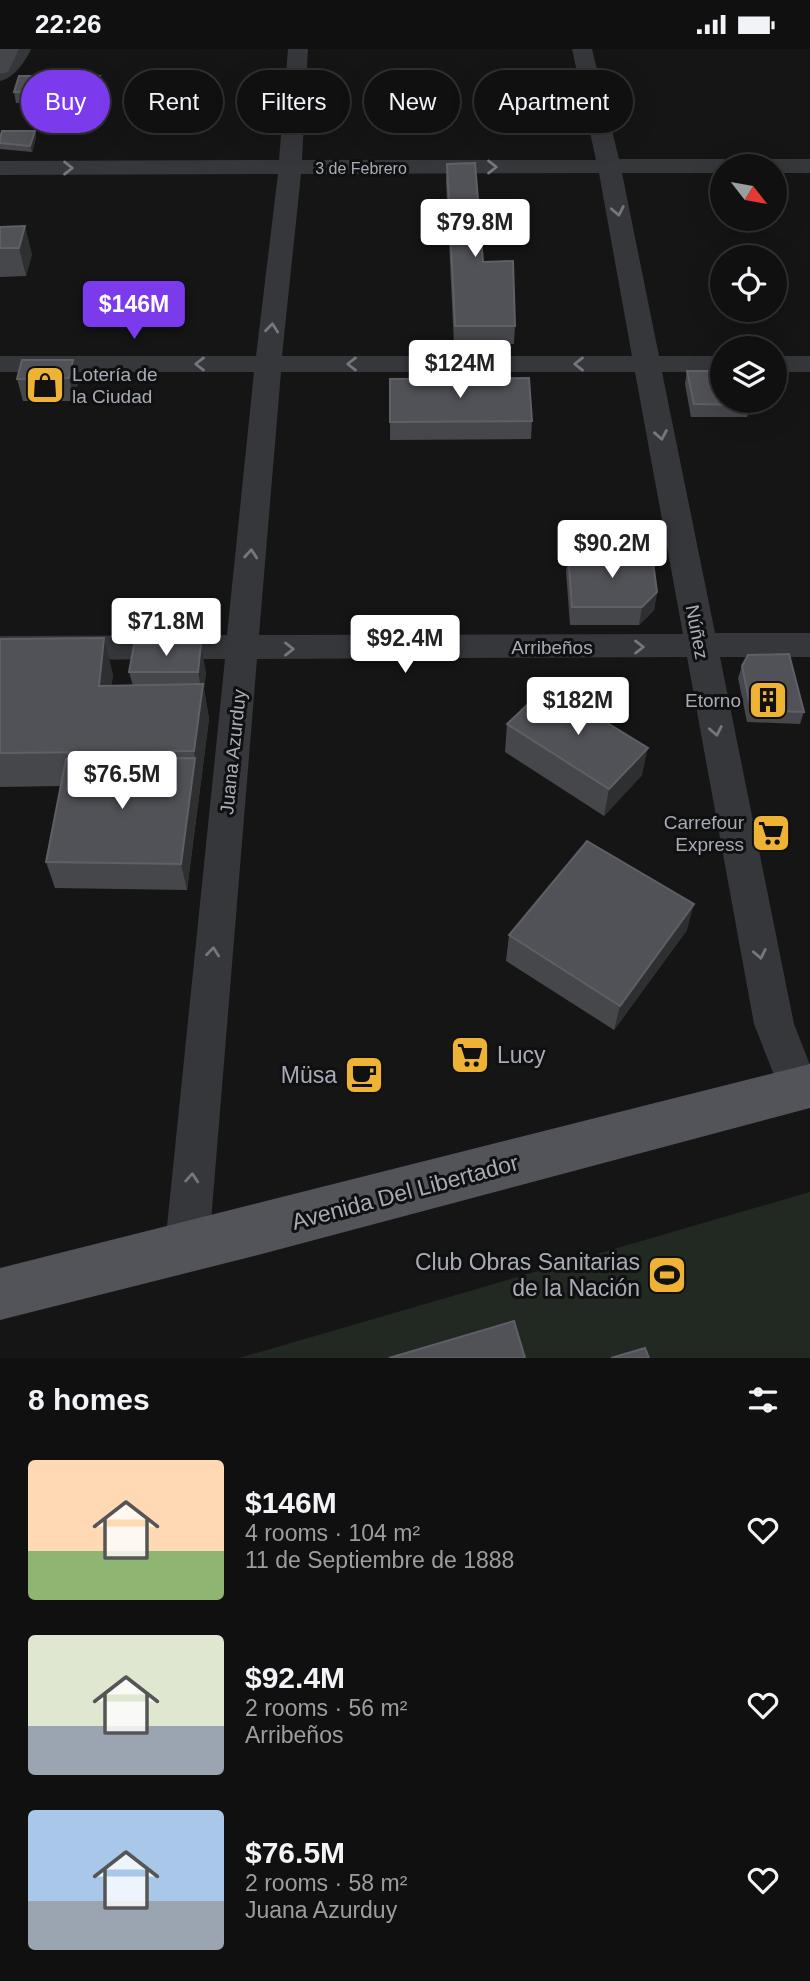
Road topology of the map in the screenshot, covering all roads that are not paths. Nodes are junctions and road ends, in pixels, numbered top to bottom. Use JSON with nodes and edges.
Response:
{"nodes":[{"id":1,"x":7,"y":49,"type":"edge"},
{"id":2,"x":20,"y":49,"type":"edge"},
{"id":3,"x":298,"y":49,"type":"edge"},
{"id":4,"x":582,"y":49,"type":"edge"},
{"id":5,"x":0,"y":67,"type":"edge"},
{"id":6,"x":0,"y":75,"type":"edge"},
{"id":7,"x":609,"y":166,"type":"junction"},
{"id":8,"x":710,"y":166,"type":"edge"},
{"id":9,"x":788,"y":166,"type":"edge"},
{"id":10,"x":810,"y":166,"type":"edge"},
{"id":11,"x":0,"y":168,"type":"edge"},
{"id":12,"x":290,"y":168,"type":"junction"},
{"id":13,"x":0,"y":364,"type":"edge"},
{"id":14,"x":648,"y":364,"type":"junction"},
{"id":15,"x":710,"y":364,"type":"edge"},
{"id":16,"x":787,"y":364,"type":"edge"},
{"id":17,"x":810,"y":364,"type":"edge"},
{"id":18,"x":268,"y":365,"type":"junction"},
{"id":19,"x":810,"y":645,"type":"edge"},
{"id":20,"x":699,"y":647,"type":"junction"},
{"id":21,"x":0,"y":648,"type":"edge"},
{"id":22,"x":243,"y":649,"type":"junction"},
{"id":23,"x":805,"y":1088,"type":"edge"},
{"id":24,"x":187,"y":1246,"type":"junction"},
{"id":25,"x":0,"y":1294,"type":"edge"}],
"edges":[{"from":1,"to":5,"type":"street"},
{"from":2,"to":6,"type":"street"},
{"from":3,"to":12,"type":"street","name":"Juana Azurduy"},
{"from":4,"to":7,"type":"street","name":"Núñez"},
{"from":7,"to":8,"type":"street","name":"3 de Febrero"},
{"from":12,"to":7,"type":"street","name":"3 de Febrero","one_way":true},
{"from":7,"to":14,"type":"street","name":"Núñez","one_way":true},
{"from":9,"to":10,"type":"street"},
{"from":11,"to":12,"type":"street","name":"3 de Febrero","one_way":true},
{"from":18,"to":12,"type":"street","name":"Juana Azurduy","one_way":true},
{"from":18,"to":13,"type":"street","one_way":true},
{"from":14,"to":15,"type":"street"},
{"from":14,"to":18,"type":"street","one_way":true},
{"from":14,"to":20,"type":"street","name":"Núñez","one_way":true},
{"from":16,"to":17,"type":"street"},
{"from":22,"to":18,"type":"street","name":"Juana Azurduy","one_way":true},
{"from":19,"to":20,"type":"street","name":"Arribeños"},
{"from":22,"to":20,"type":"street","name":"Arribeños","one_way":true},
{"from":20,"to":23,"type":"street","name":"Núñez","one_way":true},
{"from":21,"to":22,"type":"street","name":"Arribeños"},
{"from":24,"to":22,"type":"street","name":"Juana Azurduy","one_way":true},
{"from":23,"to":24,"type":"main road","name":"Avenida Del Libertador"},
{"from":24,"to":25,"type":"main road","name":"Avenida Del Libertador"}]}
